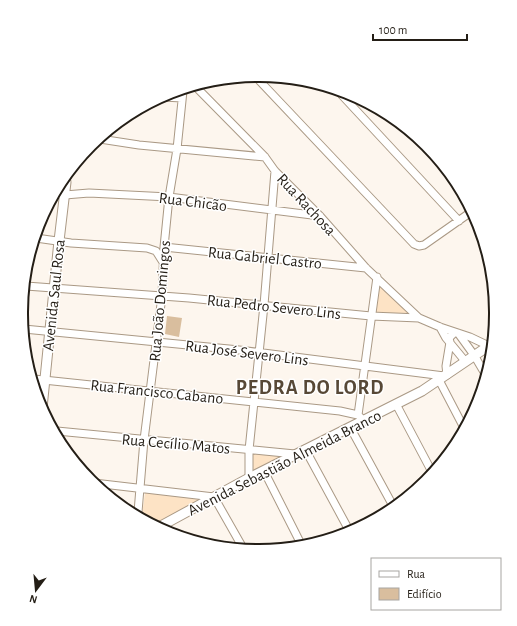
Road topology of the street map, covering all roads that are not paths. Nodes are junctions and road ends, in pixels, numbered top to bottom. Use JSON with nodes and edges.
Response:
{"nodes":[{"id":1,"x":261,"y":82,"type":"edge"},
{"id":2,"x":199,"y":90,"type":"edge"},
{"id":3,"x":182,"y":96,"type":"edge"},
{"id":4,"x":346,"y":100,"type":"edge"},
{"id":5,"x":107,"y":140,"type":"edge"},
{"id":6,"x":177,"y":149,"type":"junction"},
{"id":7,"x":265,"y":157,"type":"junction"},
{"id":8,"x":276,"y":171,"type":"junction"},
{"id":9,"x":61,"y":195,"type":"edge"},
{"id":10,"x":169,"y":197,"type":"junction"},
{"id":11,"x":272,"y":211,"type":"junction"},
{"id":12,"x":467,"y":215,"type":"edge"},
{"id":13,"x":320,"y":216,"type":"junction"},
{"id":14,"x":459,"y":220,"type":"junction"},
{"id":15,"x":40,"y":239,"type":"edge"},
{"id":16,"x":59,"y":241,"type":"junction"},
{"id":17,"x":164,"y":247,"type":"junction"},
{"id":18,"x":268,"y":257,"type":"junction"},
{"id":19,"x":163,"y":262,"type":"junction"},
{"id":20,"x":366,"y":268,"type":"junction"},
{"id":21,"x":377,"y":277,"type":"junction"},
{"id":22,"x":30,"y":286,"type":"edge"},
{"id":23,"x":55,"y":289,"type":"junction"},
{"id":24,"x":162,"y":296,"type":"junction"},
{"id":25,"x":264,"y":305,"type":"junction"},
{"id":26,"x":371,"y":316,"type":"junction"},
{"id":27,"x":419,"y":318,"type":"junction"},
{"id":28,"x":440,"y":327,"type":"junction"},
{"id":29,"x":28,"y":329,"type":"edge"},
{"id":30,"x":50,"y":332,"type":"junction"},
{"id":31,"x":458,"y":333,"type":"junction"},
{"id":32,"x":156,"y":342,"type":"junction"},
{"id":33,"x":450,"y":342,"type":"junction"},
{"id":34,"x":487,"y":344,"type":"edge"},
{"id":35,"x":487,"y":347,"type":"edge"},
{"id":36,"x":259,"y":353,"type":"junction"},
{"id":37,"x":474,"y":355,"type":"junction"},
{"id":38,"x":465,"y":361,"type":"junction"},
{"id":39,"x":364,"y":366,"type":"junction"},
{"id":40,"x":482,"y":369,"type":"edge"},
{"id":41,"x":443,"y":377,"type":"junction"},
{"id":42,"x":38,"y":379,"type":"edge"},
{"id":43,"x":44,"y":380,"type":"junction"},
{"id":44,"x":150,"y":391,"type":"junction"},
{"id":45,"x":43,"y":394,"type":"edge"},
{"id":46,"x":253,"y":401,"type":"junction"},
{"id":47,"x":396,"y":404,"type":"junction"},
{"id":48,"x":361,"y":418,"type":"junction"},
{"id":49,"x":461,"y":422,"type":"edge"},
{"id":50,"x":350,"y":427,"type":"junction"},
{"id":51,"x":61,"y":431,"type":"edge"},
{"id":52,"x":144,"y":440,"type":"junction"},
{"id":53,"x":305,"y":449,"type":"junction"},
{"id":54,"x":249,"y":450,"type":"junction"},
{"id":55,"x":295,"y":454,"type":"junction"},
{"id":56,"x":430,"y":467,"type":"edge"},
{"id":57,"x":264,"y":471,"type":"junction"},
{"id":58,"x":249,"y":478,"type":"junction"},
{"id":59,"x":105,"y":484,"type":"edge"},
{"id":60,"x":141,"y":488,"type":"junction"},
{"id":61,"x":214,"y":497,"type":"junction"},
{"id":62,"x":391,"y":502,"type":"edge"},
{"id":63,"x":138,"y":510,"type":"edge"},
{"id":64,"x":165,"y":524,"type":"edge"},
{"id":65,"x":347,"y":526,"type":"edge"},
{"id":66,"x":299,"y":540,"type":"edge"},
{"id":67,"x":240,"y":543,"type":"edge"}],
"edges":[{"from":1,"to":14,"type":"street"},
{"from":2,"to":7,"type":"street","name":"Rua Rachosa"},
{"from":3,"to":6,"type":"street","name":"Rua João Domingos"},
{"from":4,"to":14,"type":"street"},
{"from":5,"to":6,"type":"street"},
{"from":6,"to":7,"type":"street"},
{"from":6,"to":10,"type":"street","name":"Rua João Domingos"},
{"from":7,"to":8,"type":"street","name":"Rua Rachosa"},
{"from":8,"to":11,"type":"street"},
{"from":8,"to":13,"type":"street","name":"Rua Rachosa"},
{"from":9,"to":10,"type":"street","name":"Rua Chicão"},
{"from":9,"to":16,"type":"street","name":"Avenida Saul Rosa"},
{"from":10,"to":11,"type":"street","name":"Rua Chicão"},
{"from":10,"to":17,"type":"street","name":"Rua João Domingos"},
{"from":11,"to":13,"type":"street","name":"Rua Chicão"},
{"from":11,"to":18,"type":"street"},
{"from":12,"to":14,"type":"street"},
{"from":13,"to":20,"type":"street","name":"Rua Rachosa"},
{"from":15,"to":16,"type":"street"},
{"from":16,"to":19,"type":"street"},
{"from":16,"to":23,"type":"street","name":"Avenida Saul Rosa"},
{"from":17,"to":18,"type":"street","name":"Rua Gabriel Castro"},
{"from":17,"to":19,"type":"street","name":"Rua João Domingos"},
{"from":18,"to":20,"type":"street","name":"Rua Gabriel Castro"},
{"from":18,"to":25,"type":"street"},
{"from":19,"to":24,"type":"street","name":"Rua João Domingos"},
{"from":20,"to":21,"type":"street","name":"Rua Rachosa"},
{"from":21,"to":26,"type":"street"},
{"from":21,"to":27,"type":"street","name":"Rua Rachosa"},
{"from":22,"to":23,"type":"street","name":"Rua Pedro Severo Lins"},
{"from":23,"to":24,"type":"street","name":"Rua Pedro Severo Lins"},
{"from":23,"to":30,"type":"street","name":"Avenida Saul Rosa"},
{"from":24,"to":25,"type":"street","name":"Rua Pedro Severo Lins"},
{"from":24,"to":32,"type":"street","name":"Rua João Domingos"},
{"from":25,"to":26,"type":"street","name":"Rua Pedro Severo Lins"},
{"from":25,"to":36,"type":"street"},
{"from":26,"to":27,"type":"street","name":"Rua Pedro Severo Lins"},
{"from":26,"to":39,"type":"street"},
{"from":27,"to":28,"type":"street","name":"Rua Pedro Severo Lins"},
{"from":28,"to":31,"type":"street","name":"Rua Pedro Severo Lins"},
{"from":28,"to":33,"type":"street"},
{"from":29,"to":30,"type":"street","name":"Rua José Severo Lins"},
{"from":30,"to":32,"type":"street","name":"Rua José Severo Lins"},
{"from":30,"to":43,"type":"street","name":"Avenida Saul Rosa"},
{"from":31,"to":33,"type":"street"},
{"from":31,"to":34,"type":"street","name":"Rua Pedro Severo Lins"},
{"from":31,"to":37,"type":"street"},
{"from":32,"to":36,"type":"street","name":"Rua José Severo Lins"},
{"from":32,"to":44,"type":"street","name":"Rua João Domingos"},
{"from":33,"to":38,"type":"street"},
{"from":33,"to":41,"type":"street"},
{"from":35,"to":37,"type":"street","name":"Avenida Sebastião Almeida Branco"},
{"from":36,"to":39,"type":"street","name":"Rua José Severo Lins"},
{"from":36,"to":46,"type":"street"},
{"from":37,"to":38,"type":"street","name":"Avenida Sebastião Almeida Branco"},
{"from":37,"to":40,"type":"street"},
{"from":38,"to":41,"type":"street","name":"Avenida Sebastião Almeida Branco"},
{"from":39,"to":41,"type":"street","name":"Rua José Severo Lins"},
{"from":39,"to":48,"type":"street"},
{"from":41,"to":47,"type":"street","name":"Avenida Sebastião Almeida Branco"},
{"from":41,"to":49,"type":"street"},
{"from":42,"to":43,"type":"street","name":"Rua Francisco Cabano"},
{"from":43,"to":44,"type":"street","name":"Rua Francisco Cabano"},
{"from":43,"to":45,"type":"street","name":"Avenida Saul Rosa"},
{"from":44,"to":46,"type":"street","name":"Rua Francisco Cabano"},
{"from":44,"to":52,"type":"street","name":"Rua João Domingos"},
{"from":46,"to":48,"type":"street","name":"Rua Francisco Cabano"},
{"from":46,"to":54,"type":"street"},
{"from":47,"to":48,"type":"street","name":"Avenida Sebastião Almeida Branco"},
{"from":47,"to":56,"type":"street"},
{"from":48,"to":50,"type":"street","name":"Avenida Sebastião Almeida Branco"},
{"from":50,"to":53,"type":"street","name":"Avenida Sebastião Almeida Branco"},
{"from":50,"to":62,"type":"street"},
{"from":51,"to":52,"type":"street","name":"Rua Cecílio Matos"},
{"from":52,"to":54,"type":"street","name":"Rua Cecílio Matos"},
{"from":52,"to":60,"type":"street","name":"Rua João Domingos"},
{"from":53,"to":55,"type":"street","name":"Avenida Sebastião Almeida Branco"},
{"from":53,"to":65,"type":"street"},
{"from":54,"to":55,"type":"street","name":"Rua Cecílio Matos"},
{"from":54,"to":58,"type":"street"},
{"from":55,"to":57,"type":"street","name":"Avenida Sebastião Almeida Branco"},
{"from":57,"to":58,"type":"street","name":"Avenida Sebastião Almeida Branco"},
{"from":57,"to":66,"type":"street"},
{"from":58,"to":61,"type":"street","name":"Avenida Sebastião Almeida Branco"},
{"from":59,"to":60,"type":"street"},
{"from":60,"to":61,"type":"street"},
{"from":60,"to":63,"type":"street","name":"Rua João Domingos"},
{"from":61,"to":64,"type":"street","name":"Avenida Sebastião Almeida Branco"},
{"from":61,"to":67,"type":"street"}]}
